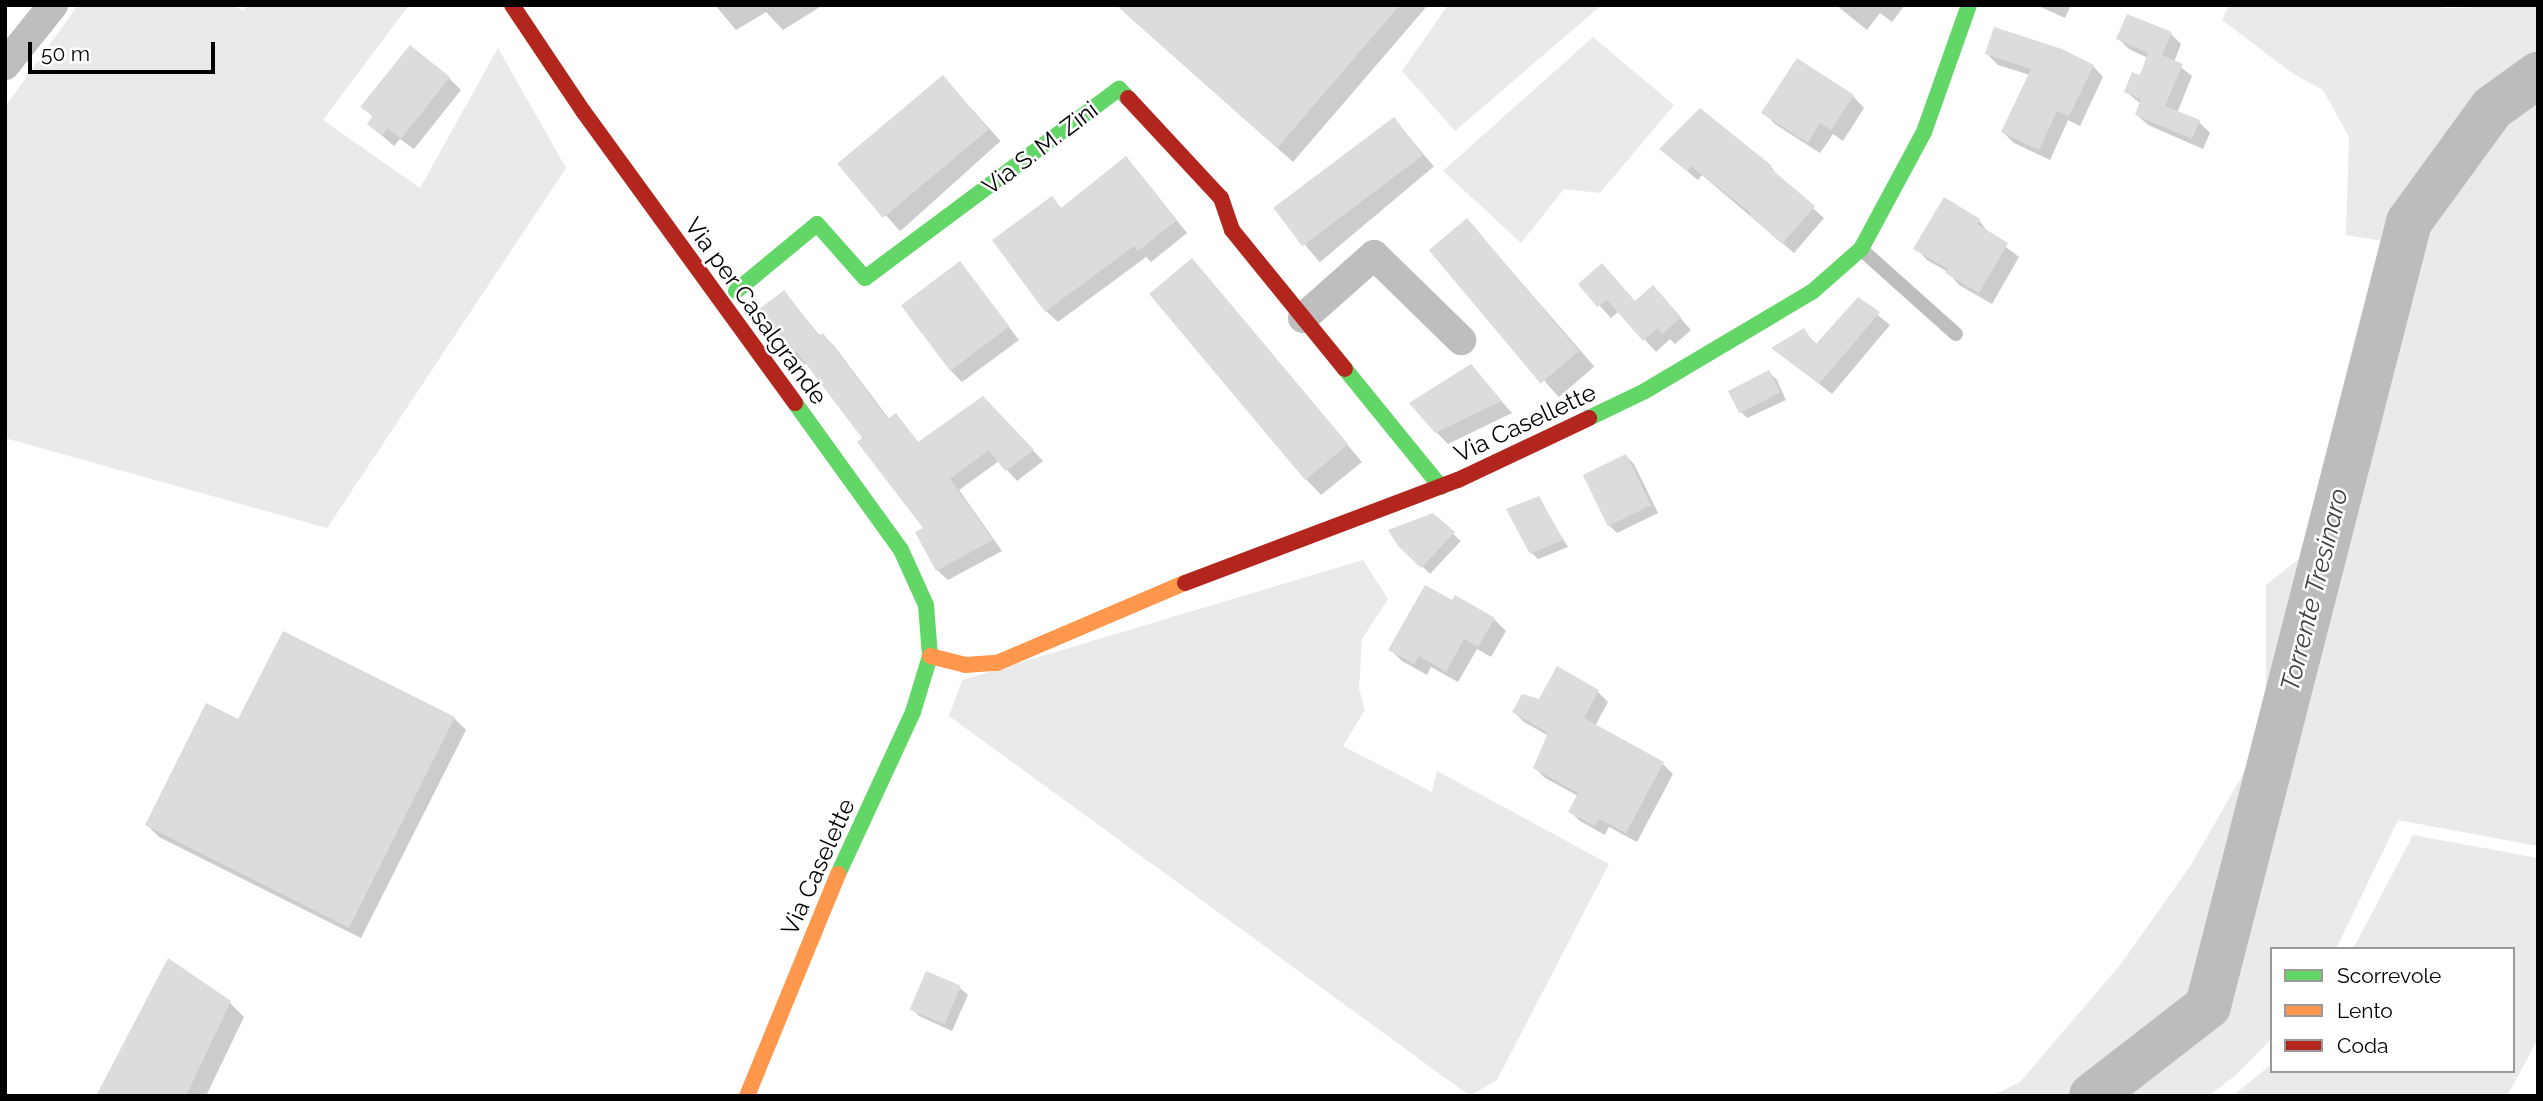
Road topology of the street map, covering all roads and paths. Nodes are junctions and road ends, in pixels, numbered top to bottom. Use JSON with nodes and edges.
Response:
{"nodes":[{"id":1,"x":53,"y":5,"type":"edge"},
{"id":2,"x":512,"y":5,"type":"edge"},
{"id":3,"x":1969,"y":5,"type":"edge"},
{"id":4,"x":5,"y":65,"type":"edge"},
{"id":5,"x":1861,"y":249,"type":"junction"},
{"id":6,"x":736,"y":291,"type":"dead end"},
{"id":7,"x":1304,"y":318,"type":"junction"},
{"id":8,"x":1956,"y":334,"type":"dead end"},
{"id":9,"x":1461,"y":340,"type":"dead end"},
{"id":10,"x":1441,"y":487,"type":"junction"},
{"id":11,"x":930,"y":656,"type":"junction"},
{"id":12,"x":747,"y":1096,"type":"edge"}],
"edges":[{"from":1,"to":4,"type":"street"},
{"from":2,"to":11,"type":"street","name":"Via per Casalgrande"},
{"from":3,"to":5,"type":"street","name":"Via Casellette"},
{"from":5,"to":8,"type":"lane"},
{"from":5,"to":10,"type":"street","name":"Via Casellette"},
{"from":6,"to":7,"type":"street","name":"Via S. M. Zini"},
{"from":7,"to":9,"type":"street"},
{"from":7,"to":10,"type":"street","name":"Via S. M. Zini"},
{"from":10,"to":11,"type":"street","name":"Via Casellette"},
{"from":11,"to":12,"type":"street","name":"Via Caselette"}]}
